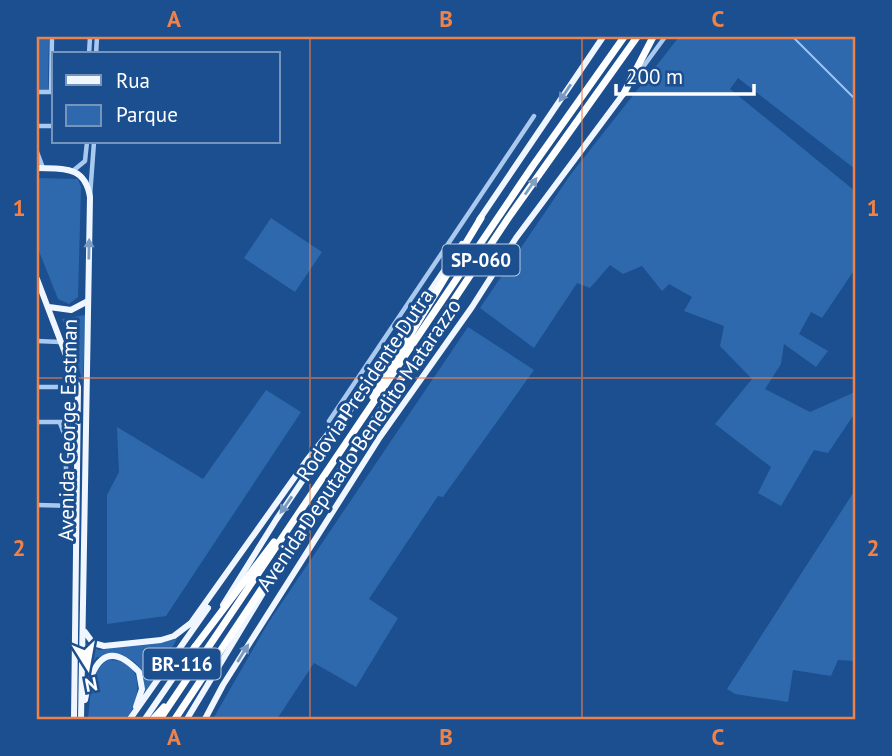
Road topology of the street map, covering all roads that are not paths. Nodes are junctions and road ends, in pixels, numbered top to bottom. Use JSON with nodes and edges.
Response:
{"nodes":[{"id":1,"x":603,"y":37,"type":"edge"},
{"id":2,"x":624,"y":37,"type":"edge"},
{"id":3,"x":637,"y":37,"type":"edge"},
{"id":4,"x":653,"y":37,"type":"edge"},
{"id":5,"x":665,"y":37,"type":"edge"},
{"id":6,"x":624,"y":93,"type":"junction"},
{"id":7,"x":534,"y":116,"type":"dead end"},
{"id":8,"x":87,"y":144,"type":"edge"},
{"id":9,"x":94,"y":144,"type":"edge"},
{"id":10,"x":37,"y":152,"type":"edge"},
{"id":11,"x":40,"y":169,"type":"edge"},
{"id":12,"x":75,"y":170,"type":"junction"},
{"id":13,"x":90,"y":197,"type":"junction"},
{"id":14,"x":481,"y":218,"type":"junction"},
{"id":15,"x":37,"y":279,"type":"edge"},
{"id":16,"x":38,"y":290,"type":"edge"},
{"id":17,"x":37,"y":298,"type":"edge"},
{"id":18,"x":45,"y":299,"type":"junction"},
{"id":19,"x":88,"y":301,"type":"junction"},
{"id":20,"x":49,"y":307,"type":"junction"},
{"id":21,"x":37,"y":341,"type":"edge"},
{"id":22,"x":62,"y":342,"type":"junction"},
{"id":23,"x":37,"y":387,"type":"edge"},
{"id":24,"x":78,"y":387,"type":"junction"},
{"id":25,"x":367,"y":388,"type":"junction"},
{"id":26,"x":329,"y":421,"type":"dead end"},
{"id":27,"x":37,"y":422,"type":"edge"},
{"id":28,"x":77,"y":422,"type":"junction"},
{"id":29,"x":60,"y":423,"type":"junction"},
{"id":30,"x":355,"y":430,"type":"junction"},
{"id":31,"x":66,"y":477,"type":"dead end"},
{"id":32,"x":37,"y":506,"type":"edge"},
{"id":33,"x":77,"y":506,"type":"junction"},
{"id":34,"x":293,"y":521,"type":"junction"},
{"id":35,"x":282,"y":560,"type":"junction"},
{"id":36,"x":226,"y":576,"type":"junction"},
{"id":37,"x":84,"y":630,"type":"junction"},
{"id":38,"x":194,"y":648,"type":"junction"},
{"id":39,"x":177,"y":694,"type":"junction"},
{"id":40,"x":132,"y":717,"type":"edge"},
{"id":41,"x":74,"y":719,"type":"edge"},
{"id":42,"x":82,"y":719,"type":"edge"},
{"id":43,"x":145,"y":719,"type":"edge"},
{"id":44,"x":153,"y":719,"type":"edge"},
{"id":45,"x":160,"y":719,"type":"edge"},
{"id":46,"x":175,"y":719,"type":"edge"},
{"id":47,"x":187,"y":719,"type":"edge"},
{"id":48,"x":205,"y":719,"type":"edge"}],
"edges":[{"from":1,"to":14,"type":"main road","one_way":true},
{"from":2,"to":30,"type":"highway","name":"Rodovia Presidente Dutra","number":"SP-060"},
{"from":35,"to":3,"type":"highway","name":"Rodovia Presidente Dutra","number":"SP-060","one_way":true},
{"from":4,"to":6,"type":"highway"},
{"from":5,"to":6,"type":"street"},
{"from":48,"to":6,"type":"main road","name":"Avenida Deputado Benedito Matarazzo","one_way":true},
{"from":7,"to":26,"type":"street"},
{"from":8,"to":12,"type":"street"},
{"from":9,"to":13,"type":"street","name":"Avenida George Eastman"},
{"from":10,"to":11,"type":"street"},
{"from":11,"to":12,"type":"main road"},
{"from":12,"to":13,"type":"main road"},
{"from":19,"to":13,"type":"main road","name":"Avenida George Eastman","one_way":true},
{"from":14,"to":25,"type":"main road"},
{"from":14,"to":30,"type":"highway"},
{"from":15,"to":16,"type":"main road","name":"Avenida George Eastman"},
{"from":16,"to":18,"type":"main road","name":"Avenida George Eastman"},
{"from":17,"to":18,"type":"street"},
{"from":18,"to":20,"type":"main road","name":"Avenida George Eastman"},
{"from":19,"to":20,"type":"main road"},
{"from":19,"to":37,"type":"main road","name":"Avenida George Eastman"},
{"from":20,"to":22,"type":"main road","name":"Avenida George Eastman"},
{"from":21,"to":22,"type":"street"},
{"from":22,"to":24,"type":"main road","name":"Avenida George Eastman"},
{"from":23,"to":24,"type":"street"},
{"from":24,"to":28,"type":"main road","name":"Avenida George Eastman"},
{"from":25,"to":36,"type":"main road"},
{"from":25,"to":38,"type":"main road","number":"BR-116","one_way":true},
{"from":27,"to":29,"type":"street"},
{"from":28,"to":29,"type":"street"},
{"from":28,"to":33,"type":"main road","name":"Avenida George Eastman"},
{"from":29,"to":31,"type":"street"},
{"from":30,"to":34,"type":"highway","name":"Rodovia Presidente Dutra","number":"SP-060"},
{"from":32,"to":33,"type":"street"},
{"from":33,"to":41,"type":"main road","name":"Avenida George Eastman"},
{"from":34,"to":38,"type":"highway"},
{"from":34,"to":39,"type":"highway","name":"Rodovia Presidente Dutra","number":"SP-060"},
{"from":35,"to":46,"type":"highway","name":"Rodovia Presidente Dutra","number":"SP-060"},
{"from":35,"to":47,"type":"main road","name":"Avenida Deputado Benedito Matarazzo","number":"BR-116"},
{"from":36,"to":37,"type":"main road"},
{"from":36,"to":40,"type":"main road"},
{"from":37,"to":42,"type":"main road","name":"Avenida George Eastman"},
{"from":38,"to":43,"type":"main road","number":"BR-116"},
{"from":39,"to":44,"type":"highway"},
{"from":39,"to":45,"type":"highway","name":"Rodovia Presidente Dutra","number":"SP-060"},
{"from":40,"to":42,"type":"main road"}]}
